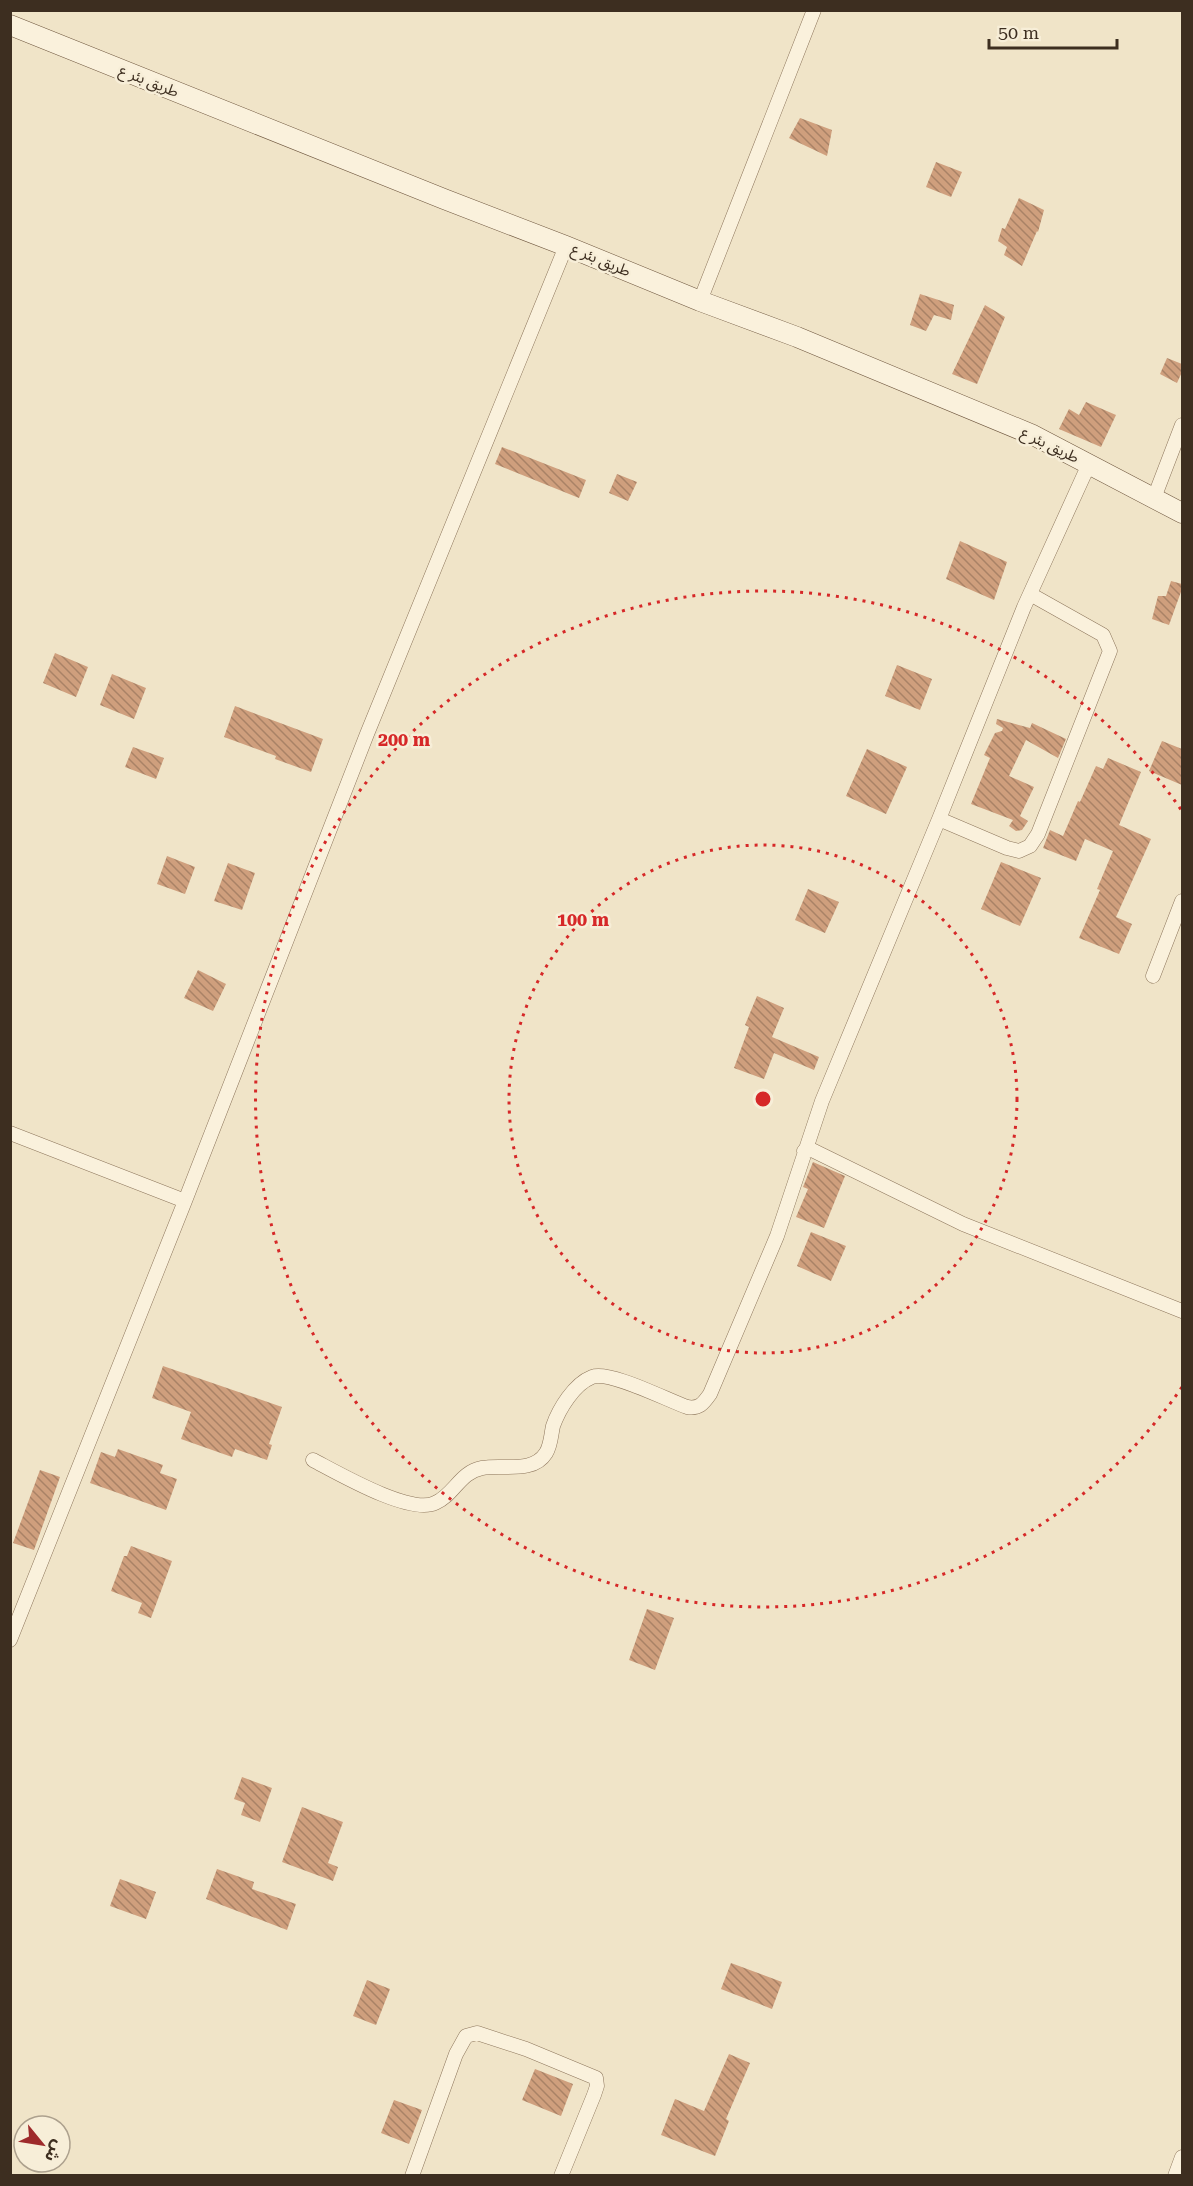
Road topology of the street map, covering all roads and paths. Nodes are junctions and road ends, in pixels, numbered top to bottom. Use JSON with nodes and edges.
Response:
{"nodes":[{"id":1,"x":813,"y":10,"type":"edge"},
{"id":2,"x":10,"y":25,"type":"edge"},
{"id":3,"x":566,"y":246,"type":"junction"},
{"id":4,"x":700,"y":301,"type":"junction"},
{"id":5,"x":1182,"y":425,"type":"edge"},
{"id":6,"x":1089,"y":464,"type":"junction"},
{"id":7,"x":1154,"y":498,"type":"junction"},
{"id":8,"x":1182,"y":513,"type":"edge"},
{"id":9,"x":1030,"y":594,"type":"junction"},
{"id":10,"x":939,"y":819,"type":"junction"},
{"id":11,"x":1182,"y":901,"type":"edge"},
{"id":12,"x":1153,"y":976,"type":"dead end"},
{"id":13,"x":10,"y":1133,"type":"edge"},
{"id":14,"x":804,"y":1151,"type":"junction"},
{"id":15,"x":185,"y":1201,"type":"junction"},
{"id":16,"x":1182,"y":1311,"type":"edge"},
{"id":17,"x":313,"y":1460,"type":"dead end"},
{"id":18,"x":10,"y":1640,"type":"edge"},
{"id":19,"x":1182,"y":2157,"type":"edge"},
{"id":20,"x":412,"y":2175,"type":"edge"},
{"id":21,"x":561,"y":2175,"type":"edge"},
{"id":22,"x":1175,"y":2175,"type":"edge"}],
"edges":[{"from":1,"to":4,"type":"street"},
{"from":2,"to":3,"type":"street","name":"طريق بئر ع"},
{"from":3,"to":4,"type":"street","name":"طريق بئر ع"},
{"from":3,"to":15,"type":"street"},
{"from":4,"to":6,"type":"street","name":"طريق بئر ع"},
{"from":5,"to":7,"type":"street"},
{"from":6,"to":7,"type":"street","name":"طريق بئر ع"},
{"from":6,"to":9,"type":"street"},
{"from":7,"to":8,"type":"street","name":"طريق بئر ع"},
{"from":9,"to":10,"type":"street"},
{"from":9,"to":10,"type":"street"},
{"from":10,"to":14,"type":"street"},
{"from":11,"to":12,"type":"street"},
{"from":13,"to":15,"type":"street"},
{"from":14,"to":16,"type":"street"},
{"from":14,"to":17,"type":"street"},
{"from":15,"to":18,"type":"street"},
{"from":19,"to":22,"type":"street"},
{"from":20,"to":21,"type":"street"}]}
